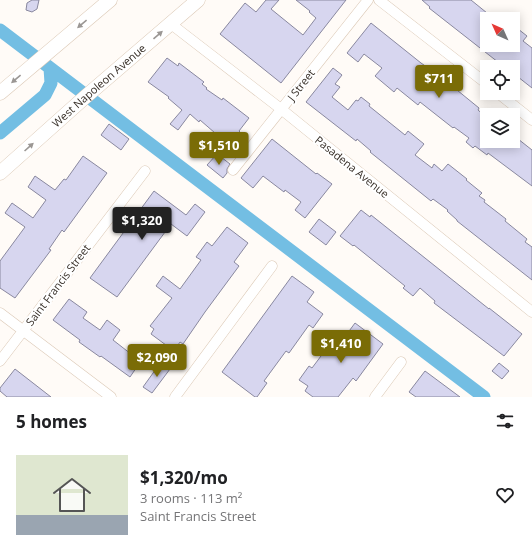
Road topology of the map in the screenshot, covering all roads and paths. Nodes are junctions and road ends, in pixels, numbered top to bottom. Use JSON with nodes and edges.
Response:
{"nodes":[{"id":1,"x":110,"y":0,"type":"edge"},
{"id":2,"x":198,"y":0,"type":"edge"},
{"id":3,"x":368,"y":0,"type":"edge"},
{"id":4,"x":379,"y":0,"type":"edge"},
{"id":5,"x":171,"y":24,"type":"junction"},
{"id":6,"x":480,"y":79,"type":"edge"},
{"id":7,"x":0,"y":93,"type":"edge"},
{"id":8,"x":507,"y":100,"type":"edge"},
{"id":9,"x":281,"y":109,"type":"junction"},
{"id":10,"x":532,"y":120,"type":"edge"},
{"id":11,"x":233,"y":170,"type":"dead end"},
{"id":12,"x":145,"y":171,"type":"dead end"},
{"id":13,"x":0,"y":173,"type":"edge"},
{"id":14,"x":272,"y":266,"type":"dead end"},
{"id":15,"x":532,"y":312,"type":"edge"},
{"id":16,"x":0,"y":313,"type":"edge"},
{"id":17,"x":23,"y":330,"type":"junction"},
{"id":18,"x":0,"y":361,"type":"edge"},
{"id":19,"x":401,"y":362,"type":"dead end"},
{"id":20,"x":112,"y":397,"type":"edge"},
{"id":21,"x":175,"y":397,"type":"edge"},
{"id":22,"x":375,"y":397,"type":"edge"}],
"edges":[{"from":1,"to":7,"type":"main road","one_way":true},
{"from":2,"to":5,"type":"main road","name":"West Napoleon Avenue"},
{"from":3,"to":9,"type":"street","name":"J Street"},
{"from":4,"to":6,"type":"street"},
{"from":5,"to":9,"type":"street","name":"Pasadena Avenue"},
{"from":13,"to":5,"type":"main road","name":"West Napoleon Avenue","one_way":true},
{"from":8,"to":10,"type":"street"},
{"from":9,"to":11,"type":"street","name":"J Street"},
{"from":9,"to":15,"type":"street","name":"Pasadena Avenue"},
{"from":12,"to":17,"type":"street","name":"Saint Francis Street"},
{"from":14,"to":21,"type":"street"},
{"from":16,"to":17,"type":"street"},
{"from":17,"to":18,"type":"street","name":"Saint Francis Street"},
{"from":17,"to":20,"type":"street"},
{"from":19,"to":22,"type":"street"}]}
